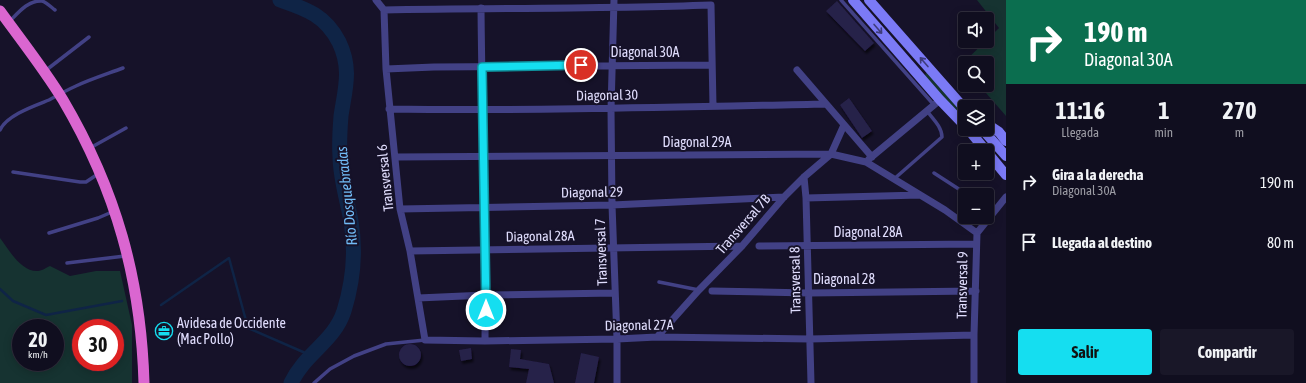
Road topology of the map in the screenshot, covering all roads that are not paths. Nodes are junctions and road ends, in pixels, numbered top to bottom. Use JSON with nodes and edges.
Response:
{"nodes":[{"id":1,"x":376,"y":0,"type":"edge"},
{"id":2,"x":614,"y":0,"type":"edge"},
{"id":3,"x":674,"y":0,"type":"edge"},
{"id":4,"x":841,"y":0,"type":"edge"},
{"id":5,"x":852,"y":0,"type":"edge"},
{"id":6,"x":869,"y":0,"type":"edge"},
{"id":7,"x":666,"y":6,"type":"junction"},
{"id":8,"x":481,"y":8,"type":"junction"},
{"id":9,"x":613,"y":8,"type":"junction"},
{"id":10,"x":55,"y":10,"type":"dead end"},
{"id":11,"x":384,"y":10,"type":"junction"},
{"id":12,"x":0,"y":11,"type":"edge"},
{"id":13,"x":8,"y":23,"type":"junction"},
{"id":14,"x":89,"y":37,"type":"dead end"},
{"id":15,"x":612,"y":65,"type":"junction"},
{"id":16,"x":712,"y":65,"type":"junction"},
{"id":17,"x":482,"y":67,"type":"junction"},
{"id":18,"x":123,"y":68,"type":"dead end"},
{"id":19,"x":386,"y":69,"type":"junction"},
{"id":20,"x":797,"y":70,"type":"dead end"},
{"id":21,"x":44,"y":72,"type":"junction"},
{"id":22,"x":59,"y":95,"type":"junction"},
{"id":23,"x":958,"y":101,"type":"edge"},
{"id":24,"x":937,"y":103,"type":"junction"},
{"id":25,"x":826,"y":104,"type":"junction"},
{"id":26,"x":713,"y":106,"type":"junction"},
{"id":27,"x":390,"y":108,"type":"junction"},
{"id":28,"x":612,"y":108,"type":"junction"},
{"id":29,"x":482,"y":110,"type":"junction"},
{"id":30,"x":927,"y":111,"type":"junction"},
{"id":31,"x":958,"y":120,"type":"edge"},
{"id":32,"x":844,"y":125,"type":"junction"},
{"id":33,"x":126,"y":128,"type":"dead end"},
{"id":34,"x":994,"y":129,"type":"edge"},
{"id":35,"x":0,"y":130,"type":"edge"},
{"id":36,"x":974,"y":136,"type":"edge"},
{"id":37,"x":988,"y":136,"type":"edge"},
{"id":38,"x":1006,"y":141,"type":"edge"},
{"id":39,"x":981,"y":144,"type":"edge"},
{"id":40,"x":89,"y":148,"type":"junction"},
{"id":41,"x":831,"y":154,"type":"junction"},
{"id":42,"x":612,"y":156,"type":"junction"},
{"id":43,"x":1006,"y":156,"type":"edge"},
{"id":44,"x":396,"y":157,"type":"junction"},
{"id":45,"x":483,"y":157,"type":"junction"},
{"id":46,"x":872,"y":157,"type":"junction"},
{"id":47,"x":994,"y":160,"type":"edge"},
{"id":48,"x":866,"y":162,"type":"junction"},
{"id":49,"x":13,"y":172,"type":"dead end"},
{"id":50,"x":101,"y":173,"type":"junction"},
{"id":51,"x":934,"y":173,"type":"dead end"},
{"id":52,"x":1006,"y":175,"type":"edge"},
{"id":53,"x":804,"y":177,"type":"junction"},
{"id":54,"x":894,"y":179,"type":"junction"},
{"id":55,"x":958,"y":189,"type":"edge"},
{"id":56,"x":920,"y":195,"type":"junction"},
{"id":57,"x":784,"y":197,"type":"junction"},
{"id":58,"x":1006,"y":197,"type":"edge"},
{"id":59,"x":806,"y":198,"type":"junction"},
{"id":60,"x":612,"y":205,"type":"junction"},
{"id":61,"x":485,"y":208,"type":"junction"},
{"id":62,"x":400,"y":209,"type":"junction"},
{"id":63,"x":115,"y":211,"type":"junction"},
{"id":64,"x":958,"y":219,"type":"edge"},
{"id":65,"x":965,"y":224,"type":"edge"},
{"id":66,"x":49,"y":233,"type":"dead end"},
{"id":67,"x":977,"y":233,"type":"junction"},
{"id":68,"x":976,"y":244,"type":"junction"},
{"id":69,"x":808,"y":245,"type":"junction"},
{"id":70,"x":742,"y":246,"type":"junction"},
{"id":71,"x":759,"y":246,"type":"dead end"},
{"id":72,"x":614,"y":247,"type":"junction"},
{"id":73,"x":485,"y":250,"type":"junction"},
{"id":74,"x":410,"y":251,"type":"junction"},
{"id":75,"x":128,"y":256,"type":"junction"},
{"id":76,"x":67,"y":263,"type":"dead end"},
{"id":77,"x":659,"y":282,"type":"dead end"},
{"id":78,"x":699,"y":290,"type":"junction"},
{"id":79,"x":712,"y":291,"type":"dead end"},
{"id":80,"x":976,"y":291,"type":"junction"},
{"id":81,"x":615,"y":293,"type":"junction"},
{"id":82,"x":809,"y":293,"type":"junction"},
{"id":83,"x":486,"y":295,"type":"junction"},
{"id":84,"x":418,"y":298,"type":"junction"},
{"id":85,"x":974,"y":335,"type":"junction"},
{"id":86,"x":657,"y":337,"type":"junction"},
{"id":87,"x":810,"y":338,"type":"junction"},
{"id":88,"x":617,"y":339,"type":"junction"},
{"id":89,"x":426,"y":340,"type":"junction"},
{"id":90,"x":485,"y":341,"type":"junction"},
{"id":91,"x":144,"y":383,"type":"edge"},
{"id":92,"x":314,"y":383,"type":"edge"},
{"id":93,"x":617,"y":383,"type":"edge"},
{"id":94,"x":811,"y":383,"type":"edge"},
{"id":95,"x":974,"y":383,"type":"edge"}],
"edges":[{"from":1,"to":11,"type":"street"},
{"from":2,"to":9,"type":"street","name":"Transversal 7"},
{"from":3,"to":7,"type":"street"},
{"from":4,"to":24,"type":"lane"},
{"from":5,"to":24,"type":"main road","one_way":true},
{"from":23,"to":6,"type":"main road","one_way":true},
{"from":7,"to":9,"type":"street"},
{"from":7,"to":16,"type":"street"},
{"from":8,"to":9,"type":"street"},
{"from":8,"to":11,"type":"street"},
{"from":8,"to":17,"type":"street"},
{"from":9,"to":15,"type":"street","name":"Transversal 7"},
{"from":10,"to":13,"type":"lane"},
{"from":11,"to":19,"type":"street","name":"Transversal 6"},
{"from":12,"to":13,"type":"highway"},
{"from":13,"to":21,"type":"highway"},
{"from":14,"to":21,"type":"lane"},
{"from":15,"to":16,"type":"street","name":"Diagonal 30A"},
{"from":15,"to":17,"type":"street","name":"Diagonal 30A"},
{"from":15,"to":28,"type":"street","name":"Transversal 7"},
{"from":16,"to":26,"type":"street"},
{"from":17,"to":19,"type":"street","name":"Diagonal 30A"},
{"from":17,"to":29,"type":"street"},
{"from":18,"to":22,"type":"lane"},
{"from":19,"to":27,"type":"street","name":"Transversal 6"},
{"from":20,"to":25,"type":"street"},
{"from":21,"to":22,"type":"highway"},
{"from":22,"to":35,"type":"lane"},
{"from":22,"to":40,"type":"highway"},
{"from":24,"to":30,"type":"street"},
{"from":24,"to":31,"type":"main road"},
{"from":25,"to":26,"type":"street","name":"Diagonal 30"},
{"from":25,"to":32,"type":"street"},
{"from":26,"to":28,"type":"street","name":"Diagonal 30"},
{"from":27,"to":29,"type":"street","name":"Diagonal 30"},
{"from":27,"to":44,"type":"street","name":"Transversal 6"},
{"from":28,"to":29,"type":"street","name":"Diagonal 30"},
{"from":28,"to":42,"type":"street","name":"Transversal 7"},
{"from":29,"to":45,"type":"street"},
{"from":30,"to":46,"type":"street"},
{"from":30,"to":54,"type":"lane"},
{"from":32,"to":41,"type":"street","name":"Transversal 7B"},
{"from":32,"to":46,"type":"street"},
{"from":33,"to":40,"type":"lane"},
{"from":34,"to":38,"type":"main road"},
{"from":36,"to":39,"type":"main road"},
{"from":37,"to":43,"type":"main road"},
{"from":40,"to":50,"type":"highway"},
{"from":41,"to":42,"type":"street","name":"Diagonal 29A"},
{"from":41,"to":48,"type":"street","name":"Diagonal 29A"},
{"from":41,"to":53,"type":"street","name":"Transversal 7B"},
{"from":42,"to":45,"type":"street","name":"Diagonal 29A"},
{"from":42,"to":60,"type":"street","name":"Transversal 7"},
{"from":44,"to":45,"type":"street","name":"Diagonal 29A"},
{"from":44,"to":62,"type":"street","name":"Transversal 6"},
{"from":45,"to":61,"type":"street"},
{"from":46,"to":48,"type":"street"},
{"from":47,"to":52,"type":"main road"},
{"from":48,"to":54,"type":"street","name":"Diagonal 29A"},
{"from":49,"to":50,"type":"lane"},
{"from":50,"to":63,"type":"highway"},
{"from":51,"to":55,"type":"lane"},
{"from":53,"to":57,"type":"street","name":"Transversal 7B"},
{"from":53,"to":59,"type":"street","name":"Transversal 8"},
{"from":54,"to":56,"type":"street","name":"Diagonal 29A"},
{"from":56,"to":59,"type":"street"},
{"from":56,"to":64,"type":"street","name":"Diagonal 29A"},
{"from":57,"to":60,"type":"street","name":"Diagonal 29"},
{"from":57,"to":70,"type":"street","name":"Transversal 7B"},
{"from":58,"to":67,"type":"street","name":"Transversal 9"},
{"from":59,"to":69,"type":"street","name":"Transversal 8"},
{"from":60,"to":61,"type":"street","name":"Diagonal 29"},
{"from":60,"to":72,"type":"street","name":"Transversal 7"},
{"from":61,"to":62,"type":"street","name":"Diagonal 29"},
{"from":61,"to":73,"type":"street"},
{"from":62,"to":74,"type":"street","name":"Transversal 6"},
{"from":63,"to":66,"type":"lane"},
{"from":63,"to":75,"type":"highway"},
{"from":65,"to":67,"type":"street","name":"Diagonal 29A"},
{"from":67,"to":68,"type":"street","name":"Transversal 9"},
{"from":68,"to":69,"type":"street","name":"Diagonal 28A"},
{"from":68,"to":80,"type":"street","name":"Transversal 9"},
{"from":69,"to":71,"type":"street","name":"Diagonal 28A"},
{"from":69,"to":82,"type":"street","name":"Transversal 8"},
{"from":70,"to":72,"type":"street","name":"Diagonal 28A"},
{"from":70,"to":78,"type":"street","name":"Transversal 7B"},
{"from":72,"to":73,"type":"street","name":"Diagonal 28A"},
{"from":72,"to":81,"type":"street","name":"Transversal 7"},
{"from":73,"to":74,"type":"street","name":"Diagonal 28A"},
{"from":73,"to":83,"type":"street"},
{"from":74,"to":84,"type":"street","name":"Transversal 6"},
{"from":75,"to":76,"type":"lane"},
{"from":75,"to":91,"type":"highway"},
{"from":77,"to":78,"type":"lane"},
{"from":78,"to":86,"type":"street","name":"Transversal 7B"},
{"from":79,"to":82,"type":"street","name":"Diagonal 28"},
{"from":80,"to":82,"type":"street","name":"Diagonal 28"},
{"from":80,"to":85,"type":"street","name":"Transversal 9"},
{"from":81,"to":83,"type":"street"},
{"from":81,"to":88,"type":"street","name":"Transversal 7"},
{"from":82,"to":87,"type":"street","name":"Transversal 8"},
{"from":83,"to":84,"type":"street"},
{"from":83,"to":90,"type":"street"},
{"from":84,"to":89,"type":"street","name":"Transversal 6"},
{"from":85,"to":87,"type":"street","name":"Diagonal 27A"},
{"from":85,"to":95,"type":"street","name":"Transversal 9"},
{"from":86,"to":87,"type":"street","name":"Diagonal 27A"},
{"from":86,"to":88,"type":"street","name":"Diagonal 27A"},
{"from":87,"to":94,"type":"street","name":"Transversal 8"},
{"from":88,"to":90,"type":"street","name":"Diagonal 27A"},
{"from":88,"to":93,"type":"street","name":"Transversal 7"},
{"from":89,"to":90,"type":"street","name":"Diagonal 27A"},
{"from":89,"to":92,"type":"lane","name":"Diagonal 27A"}]}
